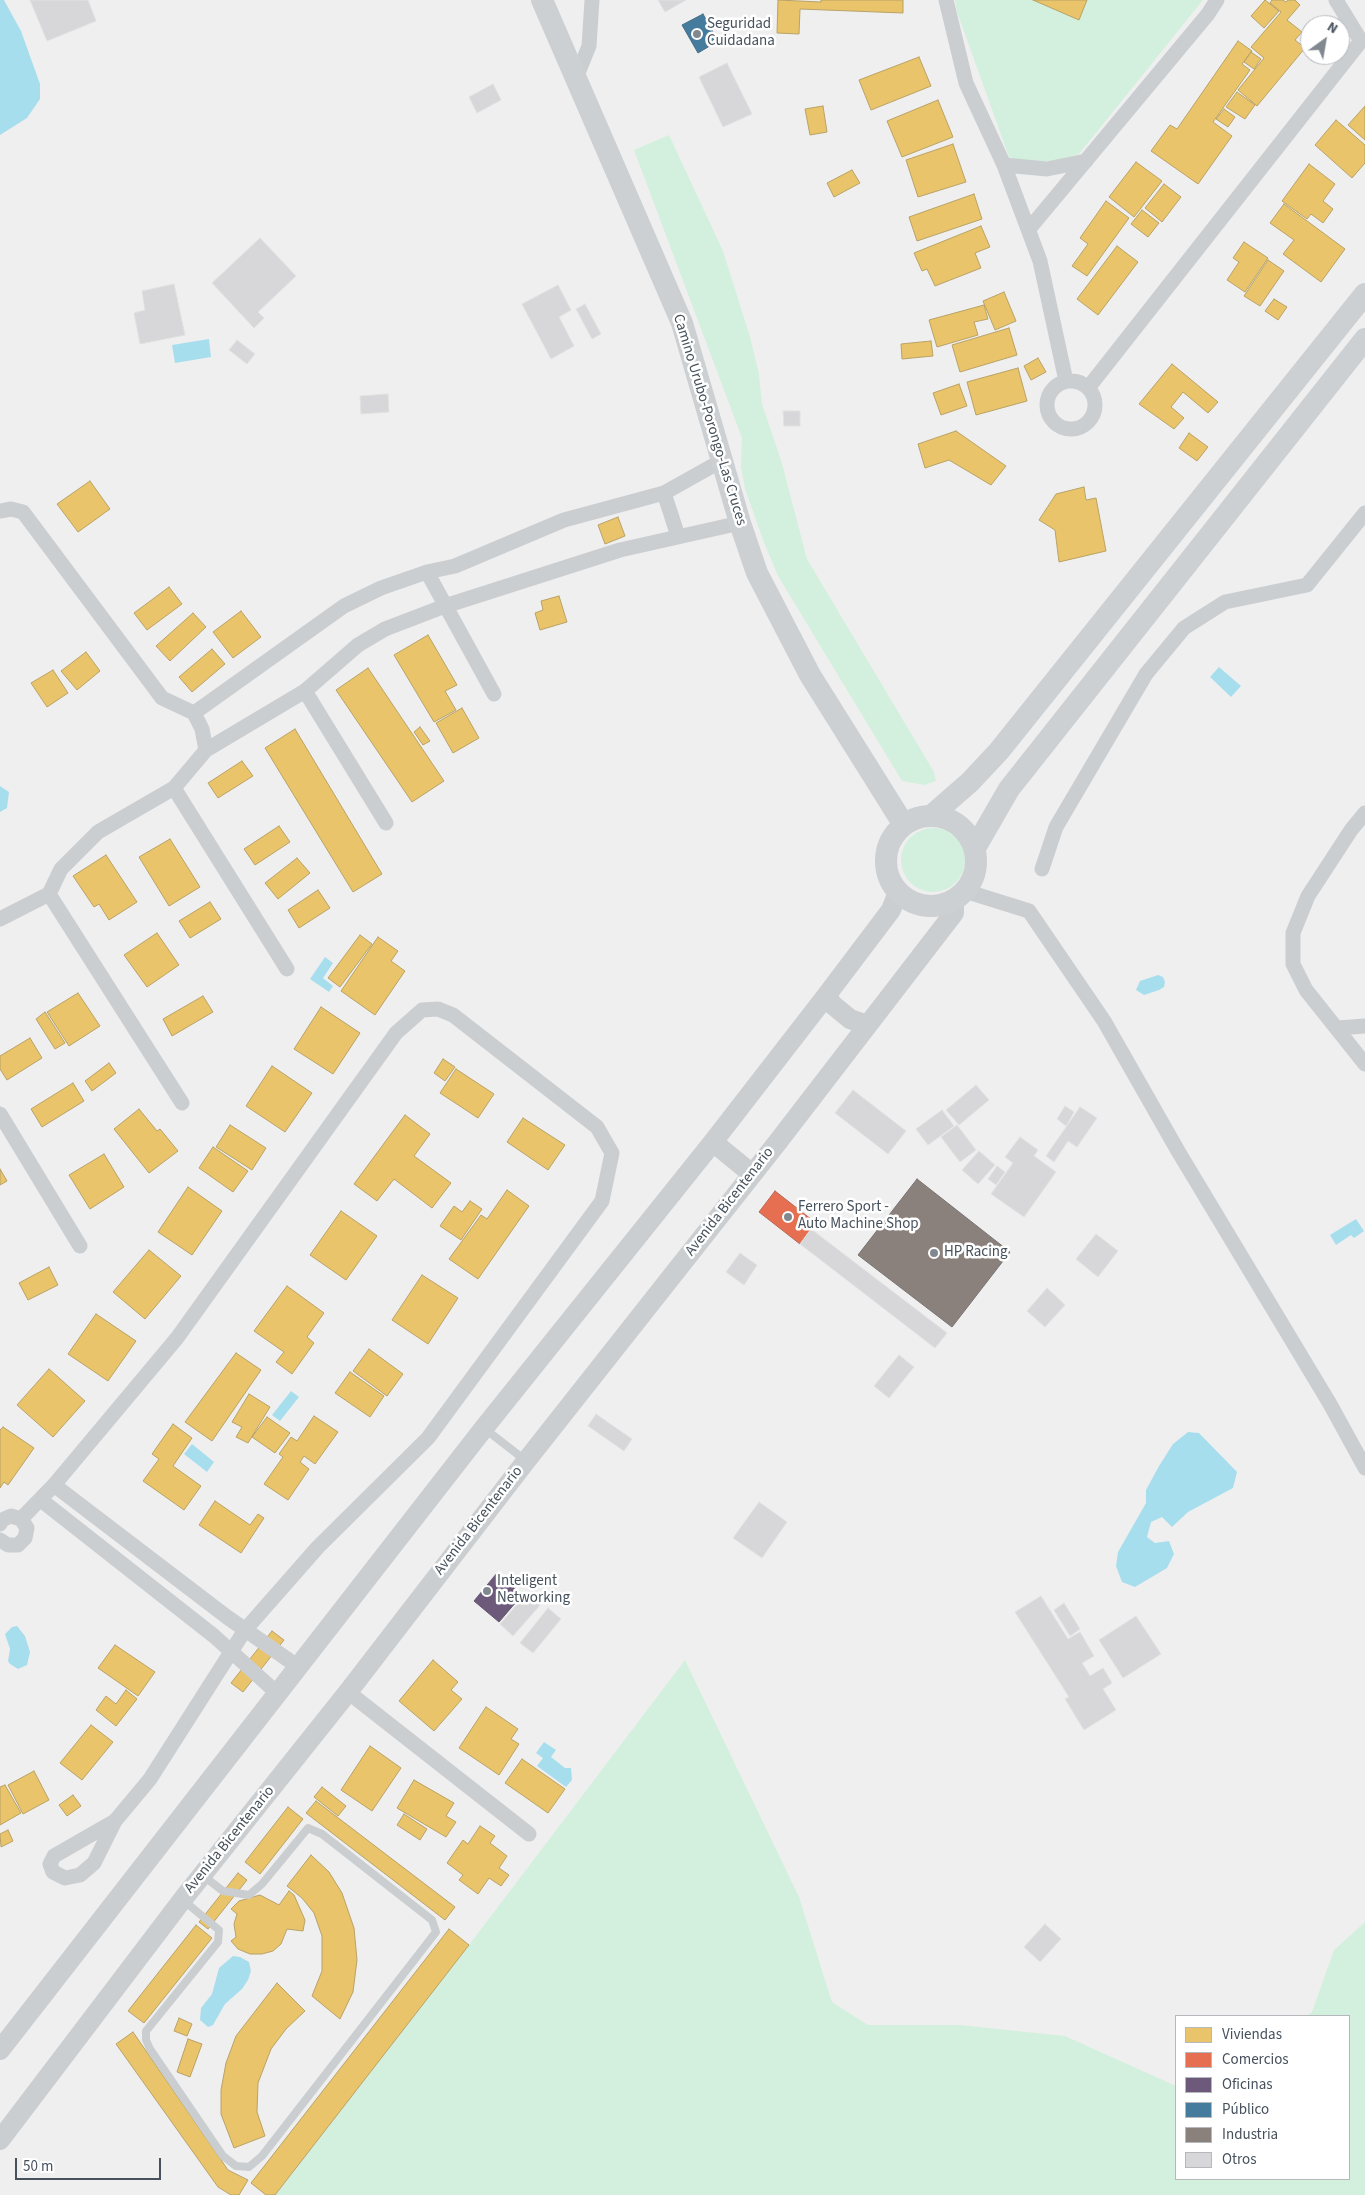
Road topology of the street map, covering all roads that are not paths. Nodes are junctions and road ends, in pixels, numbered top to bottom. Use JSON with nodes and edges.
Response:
{"nodes":[{"id":1,"x":542,"y":0,"type":"edge"},
{"id":2,"x":592,"y":0,"type":"edge"},
{"id":3,"x":946,"y":0,"type":"edge"},
{"id":4,"x":1217,"y":0,"type":"edge"},
{"id":5,"x":1336,"y":0,"type":"edge"},
{"id":6,"x":576,"y":78,"type":"junction"},
{"id":7,"x":1086,"y":162,"type":"junction"},
{"id":8,"x":1004,"y":165,"type":"junction"},
{"id":9,"x":1030,"y":229,"type":"junction"},
{"id":10,"x":1365,"y":294,"type":"edge"},
{"id":11,"x":1365,"y":339,"type":"edge"},
{"id":12,"x":1066,"y":381,"type":"junction"},
{"id":13,"x":1088,"y":388,"type":"junction"},
{"id":14,"x":723,"y":460,"type":"junction"},
{"id":15,"x":664,"y":493,"type":"junction"},
{"id":16,"x":0,"y":511,"type":"edge"},
{"id":17,"x":1365,"y":513,"type":"edge"},
{"id":18,"x":740,"y":523,"type":"junction"},
{"id":19,"x":678,"y":536,"type":"junction"},
{"id":20,"x":427,"y":572,"type":"junction"},
{"id":21,"x":445,"y":606,"type":"junction"},
{"id":22,"x":305,"y":691,"type":"junction"},
{"id":23,"x":494,"y":694,"type":"dead end"},
{"id":24,"x":194,"y":712,"type":"junction"},
{"id":25,"x":206,"y":750,"type":"junction"},
{"id":26,"x":174,"y":788,"type":"junction"},
{"id":27,"x":1365,"y":813,"type":"edge"},
{"id":28,"x":931,"y":816,"type":"junction"},
{"id":29,"x":386,"y":823,"type":"dead end"},
{"id":30,"x":904,"y":825,"type":"junction"},
{"id":31,"x":975,"y":848,"type":"junction"},
{"id":32,"x":1042,"y":869,"type":"dead end"},
{"id":33,"x":898,"y":892,"type":"junction"},
{"id":34,"x":49,"y":894,"type":"junction"},
{"id":35,"x":959,"y":896,"type":"junction"},
{"id":36,"x":0,"y":918,"type":"edge"},
{"id":37,"x":287,"y":969,"type":"dead end"},
{"id":38,"x":826,"y":996,"type":"junction"},
{"id":39,"x":867,"y":1025,"type":"junction"},
{"id":40,"x":1365,"y":1026,"type":"edge"},
{"id":41,"x":1338,"y":1028,"type":"junction"},
{"id":42,"x":1365,"y":1064,"type":"edge"},
{"id":43,"x":182,"y":1103,"type":"dead end"},
{"id":44,"x":0,"y":1114,"type":"edge"},
{"id":45,"x":713,"y":1142,"type":"junction"},
{"id":46,"x":752,"y":1174,"type":"junction"},
{"id":47,"x":80,"y":1246,"type":"dead end"},
{"id":48,"x":484,"y":1428,"type":"junction"},
{"id":49,"x":526,"y":1461,"type":"junction"},
{"id":50,"x":1365,"y":1468,"type":"edge"},
{"id":51,"x":54,"y":1485,"type":"junction"},
{"id":52,"x":41,"y":1500,"type":"junction"},
{"id":53,"x":21,"y":1519,"type":"junction"},
{"id":54,"x":0,"y":1524,"type":"edge"},
{"id":55,"x":0,"y":1540,"type":"edge"},
{"id":56,"x":246,"y":1630,"type":"junction"},
{"id":57,"x":230,"y":1651,"type":"junction"},
{"id":58,"x":298,"y":1666,"type":"junction"},
{"id":59,"x":348,"y":1692,"type":"junction"},
{"id":60,"x":277,"y":1693,"type":"junction"},
{"id":61,"x":115,"y":1821,"type":"dead end"},
{"id":62,"x":528,"y":1834,"type":"dead end"},
{"id":63,"x":202,"y":1875,"type":"junction"},
{"id":64,"x":183,"y":1899,"type":"junction"},
{"id":65,"x":0,"y":2050,"type":"edge"},
{"id":66,"x":0,"y":2140,"type":"edge"}],
"edges":[{"from":1,"to":6,"type":"main road","name":"Camino Urubo-Porongo-Las Cruces"},
{"from":2,"to":6,"type":"street"},
{"from":3,"to":8,"type":"street"},
{"from":4,"to":7,"type":"street"},
{"from":5,"to":13,"type":"street"},
{"from":6,"to":14,"type":"main road","name":"Camino Urubo-Porongo-Las Cruces"},
{"from":7,"to":8,"type":"street"},
{"from":7,"to":9,"type":"street"},
{"from":8,"to":9,"type":"street"},
{"from":9,"to":12,"type":"street"},
{"from":10,"to":28,"type":"main road"},
{"from":11,"to":31,"type":"main road"},
{"from":12,"to":13,"type":"street"},
{"from":12,"to":13,"type":"street"},
{"from":14,"to":15,"type":"street"},
{"from":14,"to":18,"type":"main road","name":"Camino Urubo-Porongo-Las Cruces"},
{"from":15,"to":19,"type":"street"},
{"from":15,"to":20,"type":"street"},
{"from":16,"to":24,"type":"street"},
{"from":17,"to":32,"type":"street"},
{"from":18,"to":19,"type":"street"},
{"from":18,"to":30,"type":"main road","name":"Camino Urubo-Porongo-Las Cruces"},
{"from":19,"to":21,"type":"street"},
{"from":20,"to":21,"type":"street"},
{"from":20,"to":24,"type":"street"},
{"from":21,"to":22,"type":"street"},
{"from":21,"to":23,"type":"street"},
{"from":22,"to":25,"type":"street"},
{"from":22,"to":29,"type":"street"},
{"from":24,"to":25,"type":"street"},
{"from":25,"to":26,"type":"street"},
{"from":26,"to":34,"type":"street"},
{"from":26,"to":37,"type":"street"},
{"from":27,"to":41,"type":"street"},
{"from":28,"to":30,"type":"main road"},
{"from":28,"to":31,"type":"main road"},
{"from":30,"to":33,"type":"main road"},
{"from":31,"to":35,"type":"main road"},
{"from":33,"to":35,"type":"main road"},
{"from":33,"to":38,"type":"street"},
{"from":34,"to":36,"type":"street"},
{"from":34,"to":43,"type":"street"},
{"from":35,"to":39,"type":"street","name":"Avenida Bicentenario"},
{"from":35,"to":50,"type":"street"},
{"from":38,"to":39,"type":"street"},
{"from":38,"to":45,"type":"street"},
{"from":39,"to":46,"type":"street","name":"Avenida Bicentenario"},
{"from":40,"to":41,"type":"street"},
{"from":41,"to":42,"type":"street"},
{"from":44,"to":47,"type":"street"},
{"from":45,"to":46,"type":"street"},
{"from":45,"to":48,"type":"street"},
{"from":46,"to":49,"type":"street","name":"Avenida Bicentenario"},
{"from":48,"to":49,"type":"lane"},
{"from":48,"to":58,"type":"street"},
{"from":49,"to":59,"type":"street","name":"Avenida Bicentenario"},
{"from":51,"to":52,"type":"street"},
{"from":51,"to":56,"type":"street"},
{"from":51,"to":56,"type":"street"},
{"from":52,"to":53,"type":"street"},
{"from":52,"to":57,"type":"street"},
{"from":53,"to":54,"type":"street"},
{"from":53,"to":55,"type":"street"},
{"from":56,"to":57,"type":"street"},
{"from":56,"to":58,"type":"street"},
{"from":57,"to":60,"type":"street"},
{"from":57,"to":61,"type":"street"},
{"from":58,"to":60,"type":"street"},
{"from":59,"to":62,"type":"street"},
{"from":59,"to":63,"type":"street","name":"Avenida Bicentenario"},
{"from":60,"to":65,"type":"street"},
{"from":63,"to":64,"type":"street","name":"Avenida Bicentenario"},
{"from":63,"to":64,"type":"lane"},
{"from":64,"to":66,"type":"street","name":"Avenida Bicentenario"}]}
